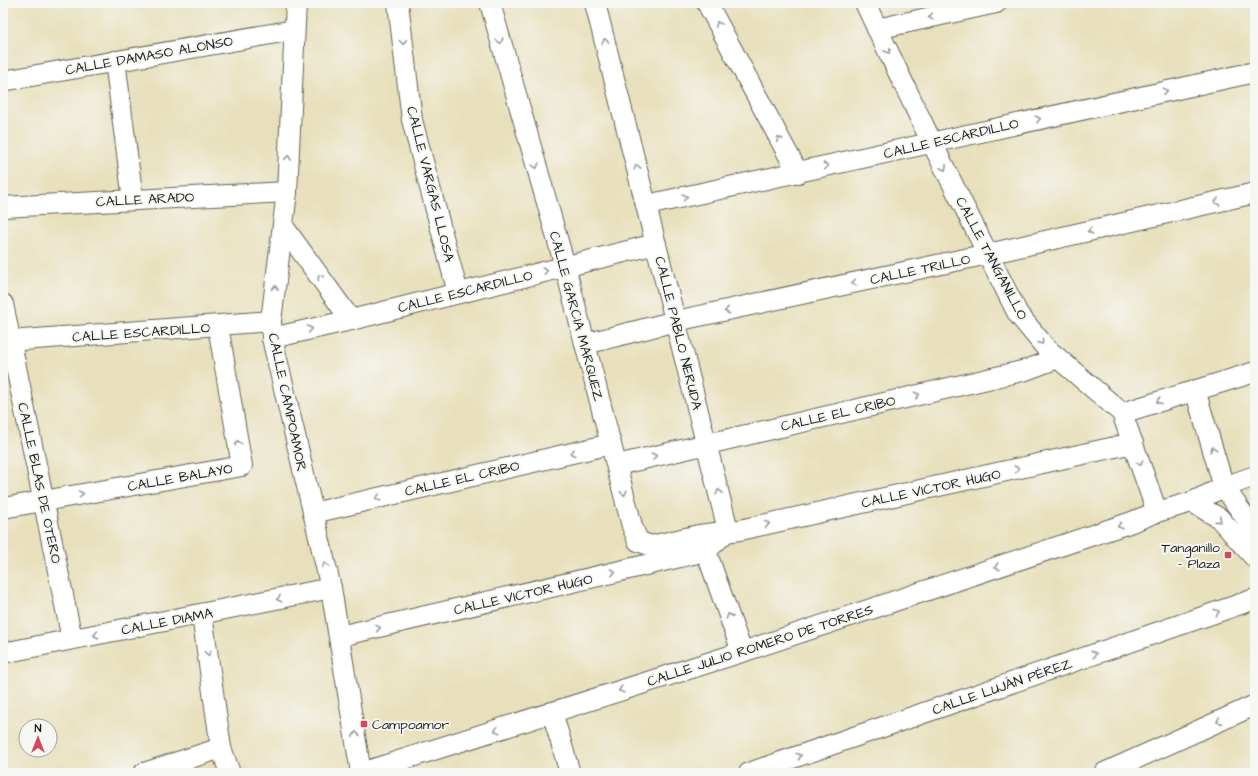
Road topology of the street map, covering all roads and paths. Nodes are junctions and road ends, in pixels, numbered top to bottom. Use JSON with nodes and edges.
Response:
{"nodes":[{"id":1,"x":296,"y":3,"type":"edge"},
{"id":2,"x":398,"y":3,"type":"edge"},
{"id":3,"x":490,"y":3,"type":"edge"},
{"id":4,"x":595,"y":3,"type":"edge"},
{"id":5,"x":707,"y":3,"type":"edge"},
{"id":6,"x":864,"y":3,"type":"edge"},
{"id":7,"x":996,"y":3,"type":"edge"},
{"id":8,"x":877,"y":29,"type":"junction"},
{"id":9,"x":294,"y":30,"type":"junction"},
{"id":10,"x":115,"y":61,"type":"junction"},
{"id":11,"x":1255,"y":72,"type":"edge"},
{"id":12,"x":3,"y":81,"type":"edge"},
{"id":13,"x":931,"y":141,"type":"junction"},
{"id":14,"x":798,"y":173,"type":"junction"},
{"id":15,"x":286,"y":192,"type":"junction"},
{"id":16,"x":1255,"y":193,"type":"edge"},
{"id":17,"x":133,"y":200,"type":"junction"},
{"id":18,"x":647,"y":205,"type":"junction"},
{"id":19,"x":3,"y":208,"type":"edge"},
{"id":20,"x":283,"y":226,"type":"junction"},
{"id":21,"x":656,"y":244,"type":"junction"},
{"id":22,"x":988,"y":254,"type":"junction"},
{"id":23,"x":565,"y":266,"type":"junction"},
{"id":24,"x":458,"y":293,"type":"junction"},
{"id":25,"x":3,"y":304,"type":"edge"},
{"id":26,"x":351,"y":320,"type":"junction"},
{"id":27,"x":676,"y":322,"type":"junction"},
{"id":28,"x":218,"y":326,"type":"junction"},
{"id":29,"x":272,"y":329,"type":"junction"},
{"id":30,"x":10,"y":342,"type":"junction"},
{"id":31,"x":585,"y":344,"type":"junction"},
{"id":32,"x":1058,"y":358,"type":"junction"},
{"id":33,"x":1255,"y":372,"type":"edge"},
{"id":34,"x":1195,"y":390,"type":"junction"},
{"id":35,"x":1122,"y":413,"type":"junction"},
{"id":36,"x":707,"y":443,"type":"junction"},
{"id":37,"x":1133,"y":443,"type":"junction"},
{"id":38,"x":611,"y":444,"type":"junction"},
{"id":39,"x":616,"y":465,"type":"junction"},
{"id":40,"x":1255,"y":476,"type":"edge"},
{"id":41,"x":1224,"y":487,"type":"junction"},
{"id":42,"x":43,"y":501,"type":"junction"},
{"id":43,"x":1192,"y":502,"type":"junction"},
{"id":44,"x":3,"y":508,"type":"edge"},
{"id":45,"x":1157,"y":512,"type":"junction"},
{"id":46,"x":313,"y":513,"type":"junction"},
{"id":47,"x":728,"y":530,"type":"junction"},
{"id":48,"x":1255,"y":531,"type":"edge"},
{"id":49,"x":706,"y":551,"type":"junction"},
{"id":50,"x":1255,"y":558,"type":"edge"},
{"id":51,"x":331,"y":588,"type":"junction"},
{"id":52,"x":1255,"y":599,"type":"edge"},
{"id":53,"x":202,"y":615,"type":"junction"},
{"id":54,"x":340,"y":636,"type":"junction"},
{"id":55,"x":72,"y":640,"type":"junction"},
{"id":56,"x":742,"y":652,"type":"junction"},
{"id":57,"x":3,"y":653,"type":"edge"},
{"id":58,"x":1255,"y":705,"type":"edge"},
{"id":59,"x":552,"y":712,"type":"junction"},
{"id":60,"x":221,"y":748,"type":"junction"},
{"id":61,"x":144,"y":773,"type":"edge"},
{"id":62,"x":230,"y":773,"type":"edge"},
{"id":63,"x":361,"y":773,"type":"edge"},
{"id":64,"x":570,"y":773,"type":"edge"},
{"id":65,"x":749,"y":773,"type":"edge"},
{"id":66,"x":1104,"y":773,"type":"edge"}],
"edges":[{"from":1,"to":9,"type":"street","name":"CALLE CAMPOAMOR"},
{"from":2,"to":24,"type":"street","name":"CALLE VARGAS LLOSA","one_way":true},
{"from":3,"to":23,"type":"street","name":"CALLE GARCIA MARQUEZ","one_way":true},
{"from":18,"to":4,"type":"street","name":"CALLE PABLO NERUDA","one_way":true},
{"from":14,"to":5,"type":"street","one_way":true},
{"from":6,"to":8,"type":"street","name":"CALLE TANGANILLO"},
{"from":7,"to":8,"type":"street","one_way":true},
{"from":8,"to":13,"type":"street","name":"CALLE TANGANILLO","one_way":true},
{"from":9,"to":10,"type":"street","name":"CALLE DAMASO ALONSO"},
{"from":15,"to":9,"type":"street","name":"CALLE CAMPOAMOR","one_way":true},
{"from":10,"to":12,"type":"street","name":"CALLE DAMASO ALONSO"},
{"from":10,"to":17,"type":"street"},
{"from":13,"to":11,"type":"street","name":"CALLE ESCARDILLO","one_way":true},
{"from":14,"to":13,"type":"street","name":"CALLE ESCARDILLO","one_way":true},
{"from":13,"to":22,"type":"street","name":"CALLE TANGANILLO","one_way":true},
{"from":18,"to":14,"type":"street","name":"CALLE ESCARDILLO","one_way":true},
{"from":15,"to":17,"type":"street","name":"CALLE ARADO"},
{"from":15,"to":20,"type":"street","name":"CALLE CAMPOAMOR"},
{"from":16,"to":22,"type":"street","name":"CALLE TRILLO","one_way":true},
{"from":17,"to":19,"type":"street","name":"CALLE ARADO"},
{"from":18,"to":21,"type":"street","name":"CALLE PABLO NERUDA"},
{"from":26,"to":20,"type":"street","one_way":true},
{"from":29,"to":20,"type":"street","name":"CALLE CAMPOAMOR","one_way":true},
{"from":21,"to":23,"type":"street","name":"CALLE ESCARDILLO"},
{"from":21,"to":27,"type":"street","name":"CALLE PABLO NERUDA"},
{"from":22,"to":27,"type":"street","name":"CALLE TRILLO","one_way":true},
{"from":22,"to":32,"type":"street","name":"CALLE TANGANILLO","one_way":true},
{"from":24,"to":23,"type":"street","name":"CALLE ESCARDILLO","one_way":true},
{"from":23,"to":31,"type":"street","name":"CALLE GARCIA MARQUEZ"},
{"from":24,"to":26,"type":"street","name":"CALLE ESCARDILLO"},
{"from":25,"to":30,"type":"street","name":"CALLE BLAS DE OTERO"},
{"from":29,"to":26,"type":"street","name":"CALLE ESCARDILLO","one_way":true},
{"from":27,"to":31,"type":"street","name":"CALLE TRILLO"},
{"from":27,"to":36,"type":"street","name":"CALLE PABLO NERUDA"},
{"from":28,"to":29,"type":"street","name":"CALLE ESCARDILLO"},
{"from":28,"to":30,"type":"street","name":"CALLE ESCARDILLO"},
{"from":42,"to":28,"type":"street","name":"CALLE BALAYO","one_way":true},
{"from":29,"to":46,"type":"street","name":"CALLE CAMPOAMOR"},
{"from":30,"to":42,"type":"street","name":"CALLE BLAS DE OTERO"},
{"from":31,"to":38,"type":"street","name":"CALLE GARCIA MARQUEZ"},
{"from":32,"to":35,"type":"street","name":"CALLE TANGANILLO"},
{"from":36,"to":32,"type":"street","name":"CALLE EL CRIBO","one_way":true},
{"from":33,"to":34,"type":"street"},
{"from":34,"to":35,"type":"street","one_way":true},
{"from":41,"to":34,"type":"street","one_way":true},
{"from":35,"to":37,"type":"street","name":"CALLE TANGANILLO"},
{"from":39,"to":36,"type":"street","name":"CALLE EL CRIBO","one_way":true},
{"from":47,"to":36,"type":"street","name":"CALLE PABLO NERUDA","one_way":true},
{"from":37,"to":45,"type":"street","name":"CALLE TANGANILLO","one_way":true},
{"from":47,"to":37,"type":"street","name":"CALLE VICTOR HUGO","one_way":true},
{"from":38,"to":39,"type":"street","name":"CALLE GARCIA MARQUEZ"},
{"from":38,"to":46,"type":"street","name":"CALLE EL CRIBO","one_way":true},
{"from":39,"to":47,"type":"street","name":"CALLE GARCIA MARQUEZ","one_way":true},
{"from":40,"to":41,"type":"street"},
{"from":41,"to":43,"type":"street"},
{"from":41,"to":48,"type":"street"},
{"from":42,"to":44,"type":"street","name":"CALLE BALAYO"},
{"from":42,"to":55,"type":"street","name":"CALLE BLAS DE OTERO"},
{"from":43,"to":45,"type":"street","name":"CALLE JULIO ROMERO DE TORRES"},
{"from":43,"to":50,"type":"street","one_way":true},
{"from":45,"to":56,"type":"street","name":"CALLE JULIO ROMERO DE TORRES","one_way":true},
{"from":51,"to":46,"type":"street","name":"CALLE CAMPOAMOR","one_way":true},
{"from":47,"to":49,"type":"street"},
{"from":54,"to":49,"type":"street","name":"CALLE VICTOR HUGO","one_way":true},
{"from":56,"to":49,"type":"street","one_way":true},
{"from":51,"to":53,"type":"street","name":"CALLE DIAMA","one_way":true},
{"from":51,"to":54,"type":"street","name":"CALLE CAMPOAMOR"},
{"from":65,"to":52,"type":"street","name":"CALLE LUJÁN PÉREZ","one_way":true},
{"from":53,"to":55,"type":"street","name":"CALLE DIAMA","one_way":true},
{"from":53,"to":60,"type":"street","one_way":true},
{"from":63,"to":54,"type":"street","name":"CALLE CAMPOAMOR","one_way":true},
{"from":55,"to":57,"type":"street","name":"CALLE DIAMA"},
{"from":56,"to":59,"type":"street","name":"CALLE JULIO ROMERO DE TORRES","one_way":true},
{"from":58,"to":66,"type":"street","one_way":true},
{"from":59,"to":63,"type":"street","name":"CALLE JULIO ROMERO DE TORRES","one_way":true},
{"from":59,"to":64,"type":"street"},
{"from":60,"to":61,"type":"street"},
{"from":60,"to":62,"type":"street"}]}
